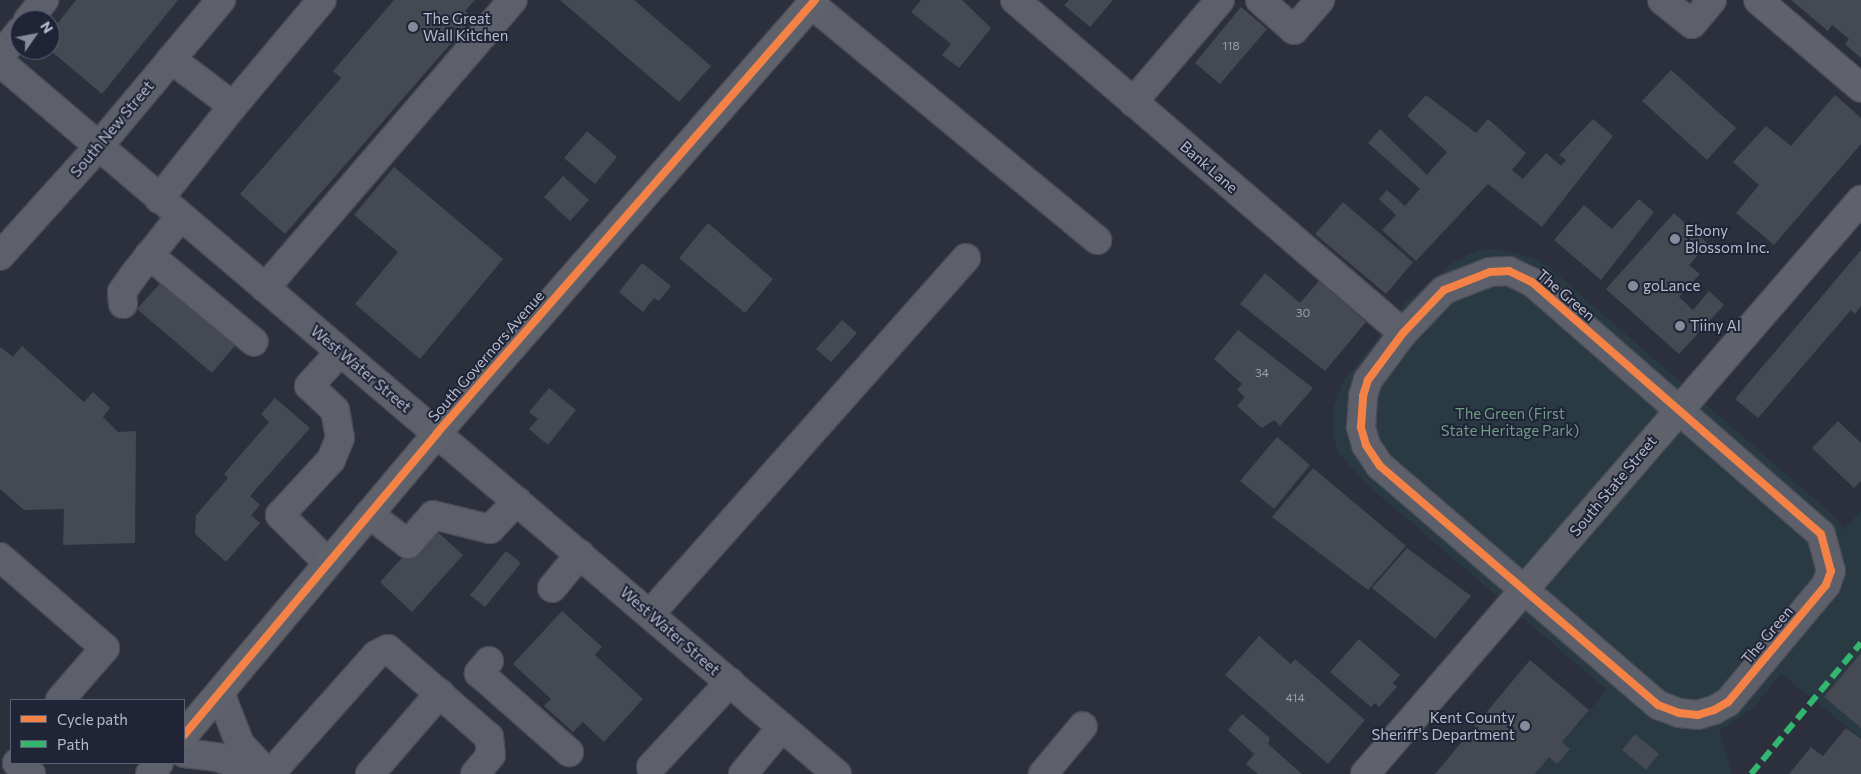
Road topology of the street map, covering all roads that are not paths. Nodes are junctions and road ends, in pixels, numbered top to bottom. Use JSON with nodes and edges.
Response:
{"nodes":[{"id":1,"x":221,"y":0,"type":"edge"},
{"id":2,"x":322,"y":0,"type":"edge"},
{"id":3,"x":513,"y":0,"type":"edge"},
{"id":4,"x":1015,"y":0,"type":"edge"},
{"id":5,"x":1220,"y":0,"type":"edge"},
{"id":6,"x":1260,"y":0,"type":"edge"},
{"id":7,"x":1320,"y":0,"type":"edge"},
{"id":8,"x":1662,"y":0,"type":"edge"},
{"id":9,"x":1712,"y":0,"type":"edge"},
{"id":10,"x":1758,"y":0,"type":"edge"},
{"id":11,"x":813,"y":2,"type":"edge"},
{"id":12,"x":10,"y":44,"type":"edge"},
{"id":13,"x":0,"y":56,"type":"edge"},
{"id":14,"x":171,"y":58,"type":"junction"},
{"id":15,"x":0,"y":62,"type":"edge"},
{"id":16,"x":1861,"y":88,"type":"edge"},
{"id":17,"x":1133,"y":102,"type":"junction"},
{"id":18,"x":233,"y":106,"type":"junction"},
{"id":19,"x":98,"y":147,"type":"junction"},
{"id":20,"x":159,"y":199,"type":"junction"},
{"id":21,"x":1861,"y":200,"type":"edge"},
{"id":22,"x":180,"y":217,"type":"junction"},
{"id":23,"x":1098,"y":240,"type":"dead end"},
{"id":24,"x":149,"y":255,"type":"junction"},
{"id":25,"x":0,"y":256,"type":"edge"},
{"id":26,"x":966,"y":258,"type":"dead end"},
{"id":27,"x":264,"y":288,"type":"junction"},
{"id":28,"x":123,"y":304,"type":"dead end"},
{"id":29,"x":1403,"y":333,"type":"junction"},
{"id":30,"x":254,"y":342,"type":"dead end"},
{"id":31,"x":340,"y":352,"type":"junction"},
{"id":32,"x":1677,"y":410,"type":"junction"},
{"id":33,"x":437,"y":433,"type":"junction"},
{"id":34,"x":518,"y":501,"type":"junction"},
{"id":35,"x":369,"y":514,"type":"junction"},
{"id":36,"x":580,"y":554,"type":"junction"},
{"id":37,"x":0,"y":556,"type":"edge"},
{"id":38,"x":328,"y":563,"type":"junction"},
{"id":39,"x":552,"y":588,"type":"dead end"},
{"id":40,"x":1524,"y":592,"type":"junction"},
{"id":41,"x":650,"y":614,"type":"junction"},
{"id":42,"x":489,"y":661,"type":"dead end"},
{"id":43,"x":730,"y":682,"type":"junction"},
{"id":44,"x":220,"y":693,"type":"junction"},
{"id":45,"x":440,"y":693,"type":"junction"},
{"id":46,"x":61,"y":699,"type":"edge"},
{"id":47,"x":1083,"y":726,"type":"dead end"},
{"id":48,"x":782,"y":727,"type":"junction"},
{"id":49,"x":185,"y":733,"type":"edge"},
{"id":50,"x":569,"y":752,"type":"dead end"},
{"id":51,"x":185,"y":753,"type":"edge"},
{"id":52,"x":18,"y":764,"type":"edge"},
{"id":53,"x":158,"y":764,"type":"edge"},
{"id":54,"x":651,"y":767,"type":"dead end"},
{"id":55,"x":31,"y":774,"type":"edge"},
{"id":56,"x":150,"y":774,"type":"edge"},
{"id":57,"x":268,"y":774,"type":"edge"},
{"id":58,"x":370,"y":774,"type":"edge"},
{"id":59,"x":476,"y":774,"type":"edge"},
{"id":60,"x":743,"y":774,"type":"edge"},
{"id":61,"x":837,"y":774,"type":"edge"},
{"id":62,"x":1042,"y":774,"type":"edge"},
{"id":63,"x":1366,"y":774,"type":"edge"}],
"edges":[{"from":1,"to":14,"type":"street","name":"South New Street"},
{"from":2,"to":18,"type":"street"},
{"from":3,"to":27,"type":"street"},
{"from":4,"to":17,"type":"street","name":"Bank Lane"},
{"from":5,"to":17,"type":"street"},
{"from":6,"to":7,"type":"street"},
{"from":8,"to":9,"type":"street"},
{"from":10,"to":16,"type":"main road"},
{"from":11,"to":23,"type":"street"},
{"from":11,"to":33,"type":"main road","name":"South Governors Avenue"},
{"from":12,"to":13,"type":"street"},
{"from":14,"to":18,"type":"street"},
{"from":14,"to":19,"type":"street","name":"South New Street"},
{"from":15,"to":19,"type":"street","name":"West Water Street"},
{"from":17,"to":29,"type":"street","name":"Bank Lane"},
{"from":18,"to":20,"type":"street"},
{"from":19,"to":20,"type":"street","name":"West Water Street"},
{"from":19,"to":25,"type":"street","name":"South New Street"},
{"from":20,"to":22,"type":"street","name":"West Water Street"},
{"from":21,"to":32,"type":"main road","name":"South State Street"},
{"from":22,"to":24,"type":"street"},
{"from":22,"to":27,"type":"street","name":"West Water Street"},
{"from":24,"to":28,"type":"street"},
{"from":24,"to":30,"type":"street"},
{"from":26,"to":41,"type":"street"},
{"from":27,"to":31,"type":"street","name":"West Water Street"},
{"from":29,"to":32,"type":"street","name":"The Green"},
{"from":29,"to":40,"type":"street","name":"The Green"},
{"from":31,"to":33,"type":"street","name":"West Water Street"},
{"from":31,"to":38,"type":"street"},
{"from":32,"to":40,"type":"main road","name":"South State Street"},
{"from":32,"to":40,"type":"street","name":"The Green"},
{"from":33,"to":34,"type":"street","name":"West Water Street"},
{"from":33,"to":35,"type":"main road","name":"South Governors Avenue"},
{"from":34,"to":35,"type":"street"},
{"from":34,"to":36,"type":"street","name":"West Water Street"},
{"from":35,"to":38,"type":"main road","name":"South Governors Avenue"},
{"from":36,"to":39,"type":"street"},
{"from":36,"to":41,"type":"street","name":"West Water Street"},
{"from":37,"to":46,"type":"street"},
{"from":38,"to":44,"type":"main road","name":"South Governors Avenue"},
{"from":40,"to":63,"type":"main road","name":"South State Street"},
{"from":41,"to":43,"type":"street","name":"West Water Street"},
{"from":42,"to":50,"type":"street"},
{"from":43,"to":48,"type":"street","name":"West Water Street"},
{"from":43,"to":54,"type":"street"},
{"from":44,"to":49,"type":"main road","name":"South Governors Avenue"},
{"from":44,"to":57,"type":"street"},
{"from":45,"to":57,"type":"street"},
{"from":45,"to":58,"type":"street"},
{"from":45,"to":59,"type":"street"},
{"from":47,"to":62,"type":"street"},
{"from":48,"to":60,"type":"street"},
{"from":48,"to":61,"type":"street","name":"West Water Street"},
{"from":51,"to":57,"type":"street"},
{"from":52,"to":55,"type":"street"},
{"from":53,"to":56,"type":"main road"}]}
